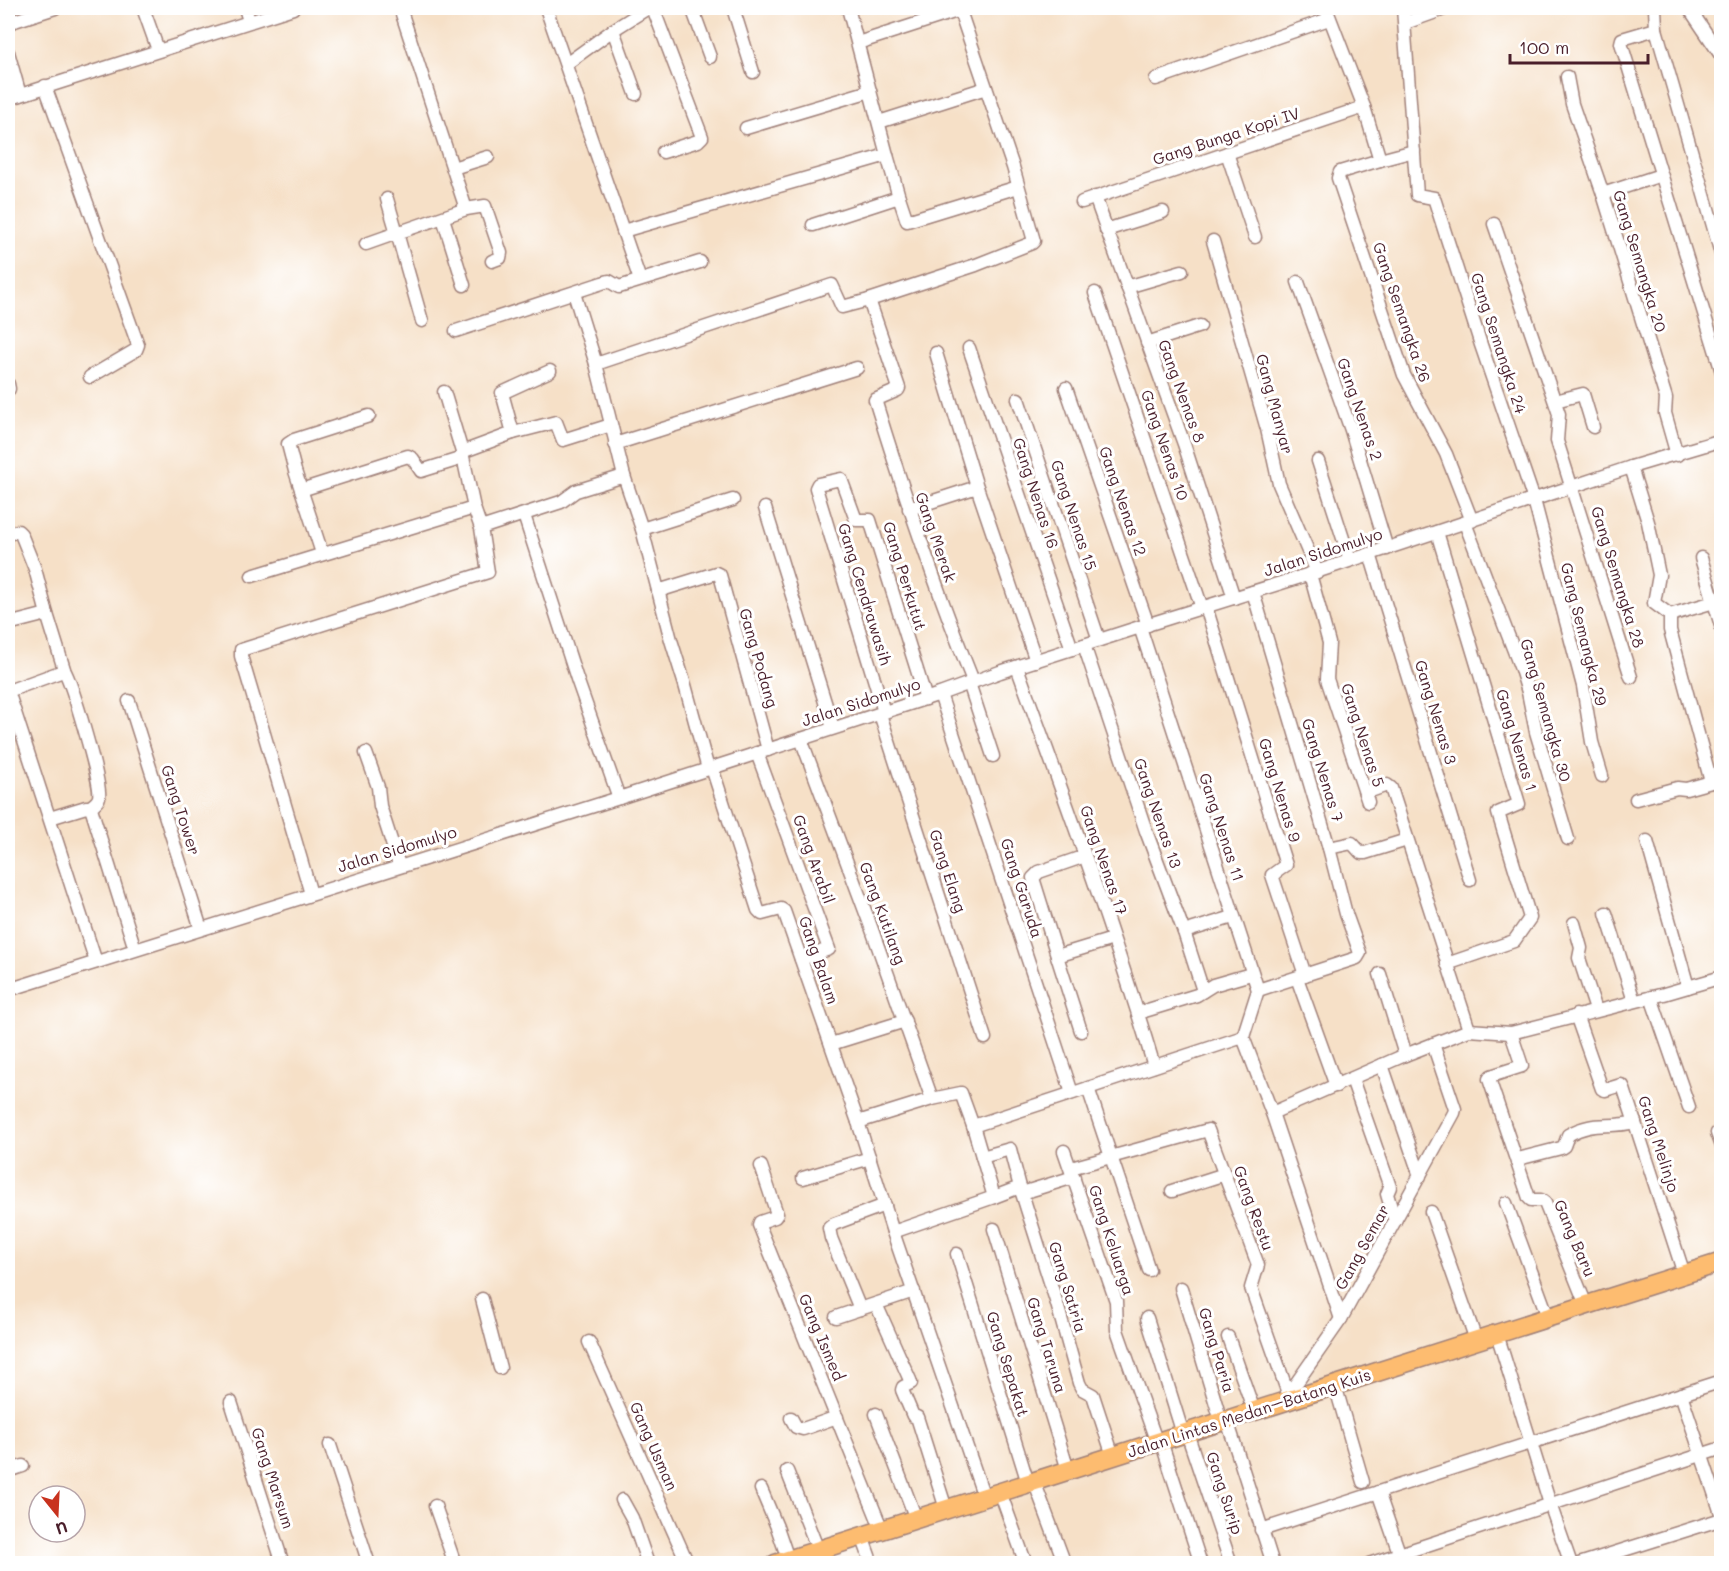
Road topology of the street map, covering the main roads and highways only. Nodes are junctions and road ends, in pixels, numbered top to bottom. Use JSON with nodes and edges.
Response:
{"nodes":[{"id":1,"x":1722,"y":1262,"type":"edge"},
{"id":2,"x":789,"y":1561,"type":"edge"}],
"edges":[{"from":1,"to":2,"type":"highway","name":"Jalan Lintas Medan–Batang Kuis"}]}
